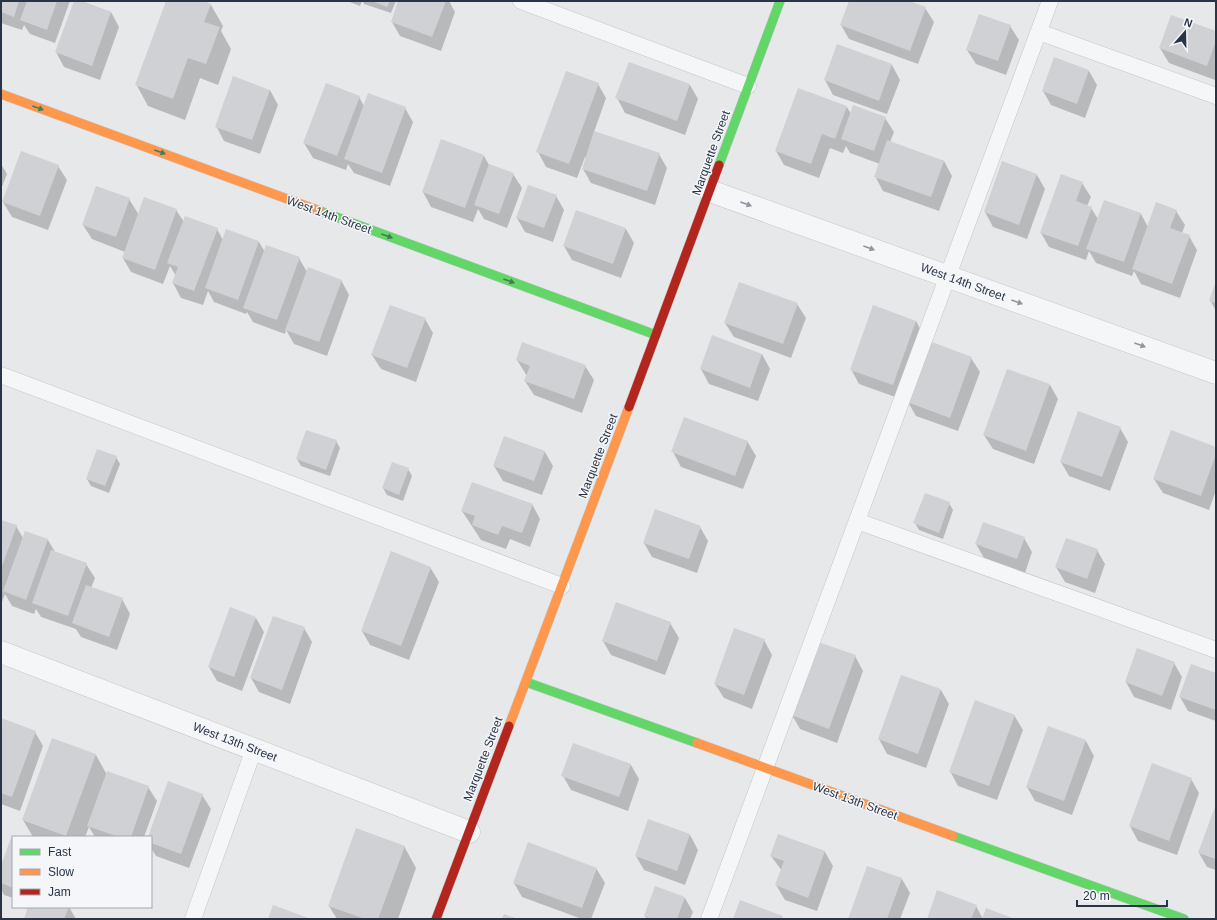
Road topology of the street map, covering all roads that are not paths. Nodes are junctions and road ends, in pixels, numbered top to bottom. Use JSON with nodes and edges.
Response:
{"nodes":[{"id":1,"x":521,"y":1,"type":"edge"},
{"id":2,"x":780,"y":1,"type":"edge"},
{"id":3,"x":1050,"y":1,"type":"edge"},
{"id":4,"x":1039,"y":32,"type":"junction"},
{"id":5,"x":748,"y":86,"type":"junction"},
{"id":6,"x":1,"y":94,"type":"edge"},
{"id":7,"x":1216,"y":96,"type":"edge"},
{"id":8,"x":710,"y":191,"type":"junction"},
{"id":9,"x":948,"y":277,"type":"junction"},
{"id":10,"x":656,"y":335,"type":"junction"},
{"id":11,"x":1216,"y":373,"type":"edge"},
{"id":12,"x":1,"y":375,"type":"edge"},
{"id":13,"x":857,"y":521,"type":"junction"},
{"id":14,"x":562,"y":586,"type":"junction"},
{"id":15,"x":1216,"y":650,"type":"edge"},
{"id":16,"x":1,"y":652,"type":"edge"},
{"id":17,"x":526,"y":682,"type":"junction"},
{"id":18,"x":254,"y":749,"type":"junction"},
{"id":19,"x":765,"y":769,"type":"junction"},
{"id":20,"x":469,"y":832,"type":"junction"},
{"id":21,"x":193,"y":919,"type":"edge"},
{"id":22,"x":436,"y":919,"type":"edge"},
{"id":23,"x":710,"y":919,"type":"edge"},
{"id":24,"x":1184,"y":919,"type":"edge"}],
"edges":[{"from":1,"to":5,"type":"lane"},
{"from":2,"to":5,"type":"street","name":"Marquette Street"},
{"from":3,"to":4,"type":"lane"},
{"from":4,"to":7,"type":"lane"},
{"from":4,"to":9,"type":"lane"},
{"from":5,"to":8,"type":"street","name":"Marquette Street"},
{"from":6,"to":10,"type":"street","name":"West 14th Street","one_way":true},
{"from":8,"to":9,"type":"street","name":"West 14th Street","one_way":true},
{"from":8,"to":10,"type":"street","name":"Marquette Street"},
{"from":9,"to":11,"type":"street","name":"West 14th Street","one_way":true},
{"from":9,"to":13,"type":"lane"},
{"from":10,"to":14,"type":"street","name":"Marquette Street"},
{"from":12,"to":14,"type":"lane"},
{"from":13,"to":15,"type":"lane"},
{"from":13,"to":19,"type":"lane"},
{"from":14,"to":17,"type":"street","name":"Marquette Street"},
{"from":16,"to":18,"type":"street","name":"West 13th Street"},
{"from":17,"to":19,"type":"street","name":"West 13th Street"},
{"from":17,"to":20,"type":"street","name":"Marquette Street"},
{"from":18,"to":20,"type":"street","name":"West 13th Street"},
{"from":18,"to":21,"type":"lane"},
{"from":19,"to":23,"type":"lane"},
{"from":19,"to":24,"type":"street","name":"West 13th Street"},
{"from":20,"to":22,"type":"street","name":"Marquette Street"}]}
